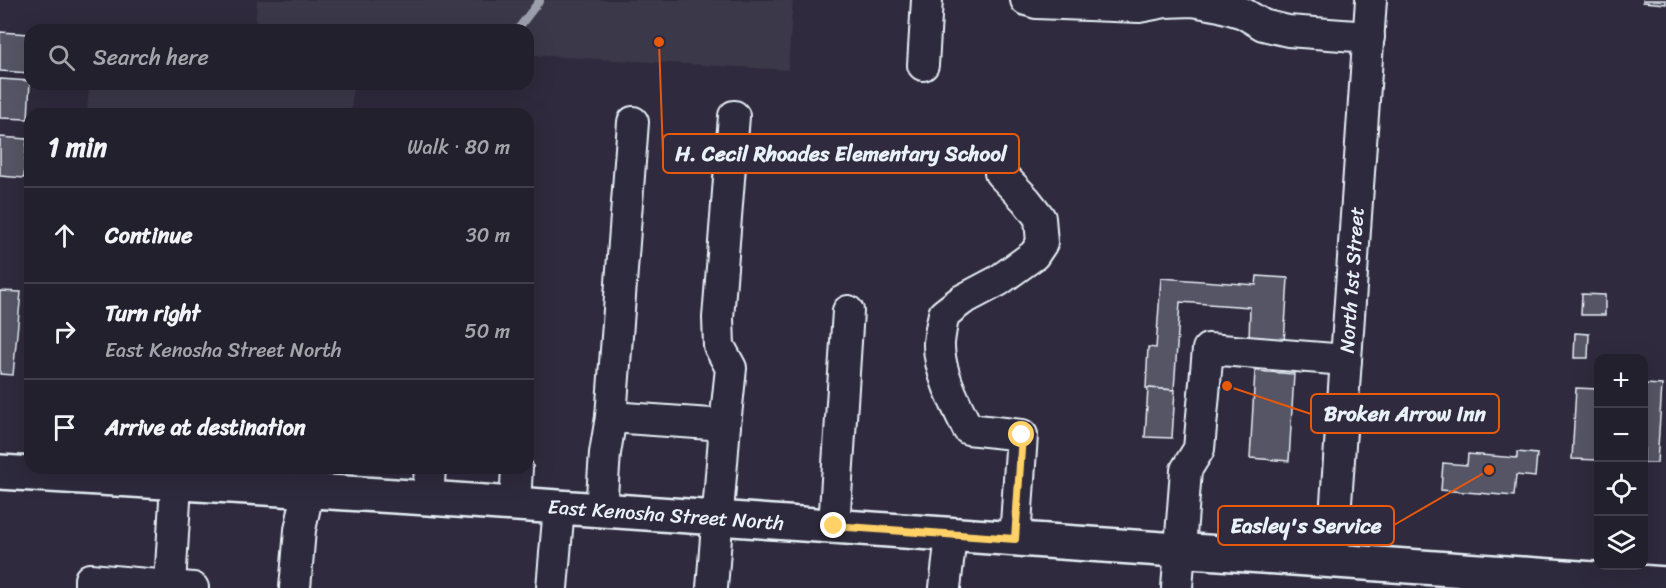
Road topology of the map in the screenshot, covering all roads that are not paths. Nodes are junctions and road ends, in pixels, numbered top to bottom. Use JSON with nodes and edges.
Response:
{"nodes":[{"id":1,"x":927,"y":0,"type":"edge"},
{"id":2,"x":1026,"y":0,"type":"edge"},
{"id":3,"x":1371,"y":0,"type":"edge"},
{"id":4,"x":1243,"y":6,"type":"edge"},
{"id":5,"x":1369,"y":37,"type":"junction"},
{"id":6,"x":923,"y":65,"type":"dead end"},
{"id":7,"x":734,"y":116,"type":"dead end"},
{"id":8,"x":633,"y":122,"type":"dead end"},
{"id":9,"x":1000,"y":173,"type":"dead end"},
{"id":10,"x":848,"y":311,"type":"dead end"},
{"id":11,"x":1346,"y":360,"type":"junction"},
{"id":12,"x":611,"y":417,"type":"junction"},
{"id":13,"x":725,"y":425,"type":"junction"},
{"id":14,"x":0,"y":472,"type":"edge"},
{"id":15,"x":24,"y":474,"type":"edge"},
{"id":16,"x":29,"y":474,"type":"edge"},
{"id":17,"x":517,"y":474,"type":"edge"},
{"id":18,"x":311,"y":480,"type":"edge"},
{"id":19,"x":429,"y":483,"type":"edge"},
{"id":20,"x":176,"y":484,"type":"junction"},
{"id":21,"x":515,"y":504,"type":"junction"},
{"id":22,"x":559,"y":507,"type":"junction"},
{"id":23,"x":601,"y":510,"type":"junction"},
{"id":24,"x":717,"y":518,"type":"junction"},
{"id":25,"x":834,"y":526,"type":"junction"},
{"id":26,"x":951,"y":535,"type":"junction"},
{"id":27,"x":1015,"y":539,"type":"junction"},
{"id":28,"x":1180,"y":550,"type":"junction"},
{"id":29,"x":1332,"y":560,"type":"junction"},
{"id":30,"x":1561,"y":582,"type":"edge"},
{"id":31,"x":1666,"y":584,"type":"edge"},
{"id":32,"x":182,"y":586,"type":"edge"},
{"id":33,"x":90,"y":588,"type":"edge"},
{"id":34,"x":295,"y":588,"type":"edge"},
{"id":35,"x":552,"y":588,"type":"edge"},
{"id":36,"x":712,"y":588,"type":"edge"},
{"id":37,"x":945,"y":588,"type":"edge"},
{"id":38,"x":1177,"y":588,"type":"edge"}],
"edges":[{"from":1,"to":6,"type":"street"},
{"from":2,"to":4,"type":"street"},
{"from":3,"to":5,"type":"street","name":"North 1st Street"},
{"from":4,"to":5,"type":"street"},
{"from":5,"to":11,"type":"street","name":"North 1st Street"},
{"from":7,"to":13,"type":"street"},
{"from":8,"to":12,"type":"street"},
{"from":9,"to":27,"type":"street"},
{"from":10,"to":25,"type":"street"},
{"from":11,"to":28,"type":"street"},
{"from":11,"to":29,"type":"street","name":"North 1st Street"},
{"from":12,"to":13,"type":"street"},
{"from":12,"to":23,"type":"street"},
{"from":13,"to":24,"type":"street"},
{"from":14,"to":15,"type":"main road","name":"East Kenosha Street North"},
{"from":16,"to":20,"type":"main road","name":"East Kenosha Street North"},
{"from":17,"to":21,"type":"street"},
{"from":18,"to":19,"type":"main road","name":"East Kenosha Street North"},
{"from":18,"to":20,"type":"main road","name":"East Kenosha Street North"},
{"from":18,"to":34,"type":"street"},
{"from":19,"to":21,"type":"main road","name":"East Kenosha Street North"},
{"from":20,"to":32,"type":"street"},
{"from":21,"to":22,"type":"main road","name":"East Kenosha Street North"},
{"from":22,"to":23,"type":"main road","name":"East Kenosha Street North"},
{"from":22,"to":35,"type":"street"},
{"from":23,"to":24,"type":"main road","name":"East Kenosha Street North"},
{"from":24,"to":25,"type":"main road","name":"East Kenosha Street North"},
{"from":24,"to":36,"type":"street"},
{"from":25,"to":26,"type":"main road","name":"East Kenosha Street North"},
{"from":26,"to":27,"type":"main road","name":"East Kenosha Street North"},
{"from":26,"to":37,"type":"street"},
{"from":27,"to":28,"type":"main road","name":"East Kenosha Street North"},
{"from":28,"to":29,"type":"main road","name":"East Kenosha Street North"},
{"from":28,"to":38,"type":"street"},
{"from":29,"to":30,"type":"main road","name":"East Kenosha Street North"},
{"from":30,"to":31,"type":"main road"},
{"from":32,"to":33,"type":"street"}]}
